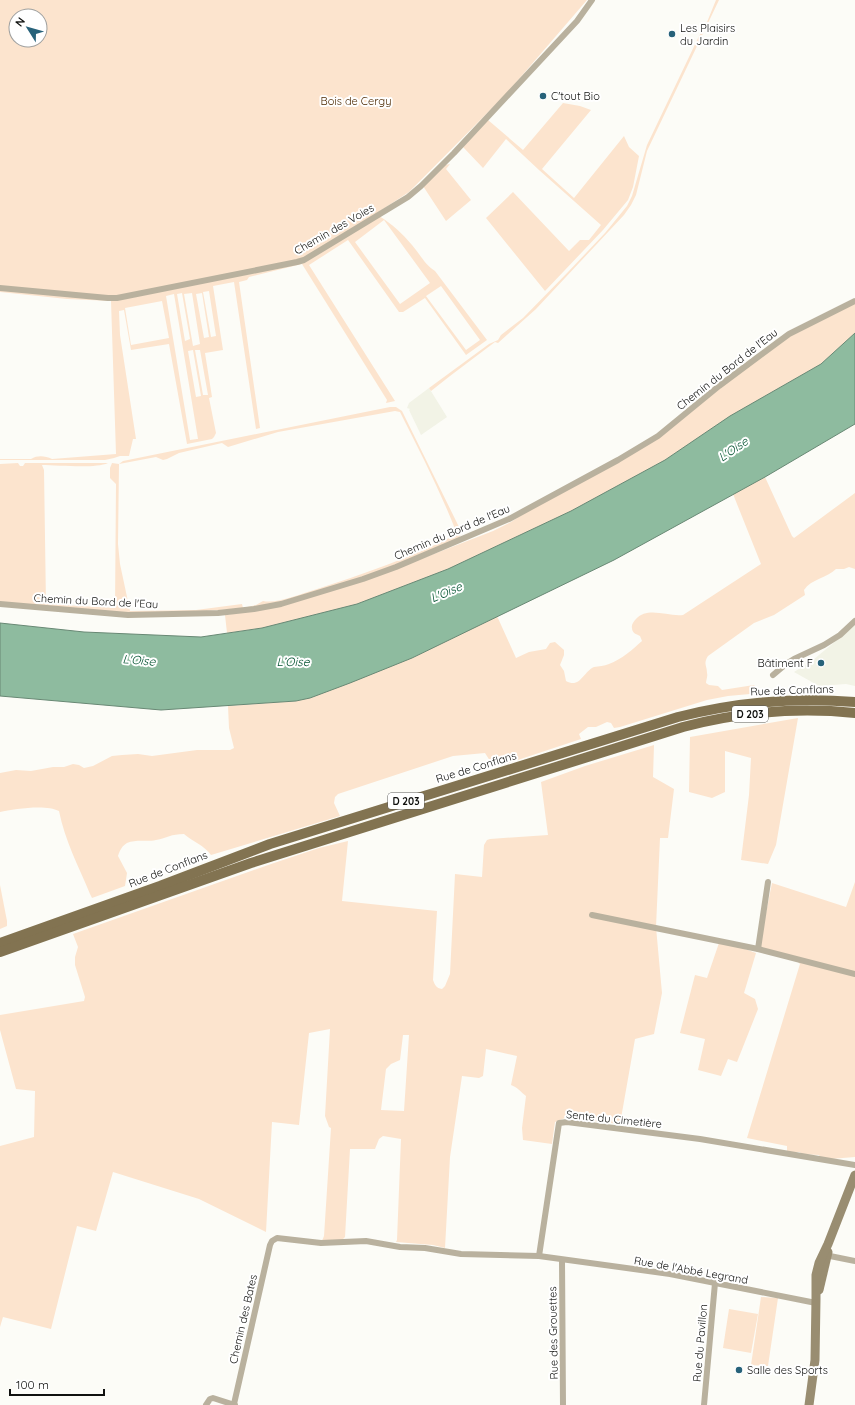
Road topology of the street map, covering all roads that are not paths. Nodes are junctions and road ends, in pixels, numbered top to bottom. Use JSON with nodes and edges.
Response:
{"nodes":[{"id":1,"x":592,"y":0,"type":"edge"},
{"id":2,"x":0,"y":288,"type":"edge"},
{"id":3,"x":855,"y":301,"type":"edge"},
{"id":4,"x":0,"y":604,"type":"edge"},
{"id":5,"x":855,"y":621,"type":"edge"},
{"id":6,"x":773,"y":675,"type":"dead end"},
{"id":7,"x":855,"y":702,"type":"edge"},
{"id":8,"x":855,"y":713,"type":"edge"},
{"id":9,"x":768,"y":882,"type":"dead end"},
{"id":10,"x":592,"y":915,"type":"dead end"},
{"id":11,"x":0,"y":943,"type":"edge"},
{"id":12,"x":758,"y":949,"type":"junction"},
{"id":13,"x":0,"y":952,"type":"edge"},
{"id":14,"x":855,"y":974,"type":"edge"},
{"id":15,"x":855,"y":1165,"type":"edge"},
{"id":16,"x":855,"y":1175,"type":"edge"},
{"id":17,"x":274,"y":1240,"type":"joint"},
{"id":18,"x":825,"y":1255,"type":"junction"},
{"id":19,"x":539,"y":1256,"type":"junction"},
{"id":20,"x":562,"y":1260,"type":"junction"},
{"id":21,"x":855,"y":1261,"type":"edge"},
{"id":22,"x":715,"y":1284,"type":"junction"},
{"id":23,"x":816,"y":1301,"type":"junction"},
{"id":24,"x":206,"y":1405,"type":"edge"},
{"id":25,"x":235,"y":1405,"type":"edge"},
{"id":26,"x":563,"y":1405,"type":"edge"},
{"id":27,"x":704,"y":1405,"type":"edge"},
{"id":28,"x":809,"y":1405,"type":"edge"}],
"edges":[{"from":1,"to":2,"type":"street","name":"Chemin des Voies"},
{"from":3,"to":4,"type":"street","name":"Chemin du Bord de l'Eau"},
{"from":5,"to":6,"type":"street"},
{"from":7,"to":11,"type":"main road","name":"Rue de Conflans","number":"D 203"},
{"from":8,"to":13,"type":"main road","name":"Rue de Conflans","number":"D 203"},
{"from":9,"to":12,"type":"street"},
{"from":10,"to":12,"type":"street"},
{"from":12,"to":14,"type":"street"},
{"from":15,"to":19,"type":"street","name":"Sente du Cimetière"},
{"from":16,"to":18,"type":"street"},
{"from":17,"to":19,"type":"street","name":"Rue de l'Abbé Legrand"},
{"from":17,"to":25,"type":"street","name":"Chemin des Bates"},
{"from":18,"to":21,"type":"street"},
{"from":18,"to":23,"type":"street"},
{"from":19,"to":20,"type":"street","name":"Rue de l'Abbé Legrand"},
{"from":20,"to":22,"type":"street","name":"Rue de l'Abbé Legrand"},
{"from":20,"to":26,"type":"street","name":"Rue des Grouettes"},
{"from":22,"to":23,"type":"street","name":"Rue de l'Abbé Legrand"},
{"from":22,"to":27,"type":"street","name":"Rue du Pavillon"},
{"from":23,"to":28,"type":"street"},
{"from":24,"to":25,"type":"street"}]}
